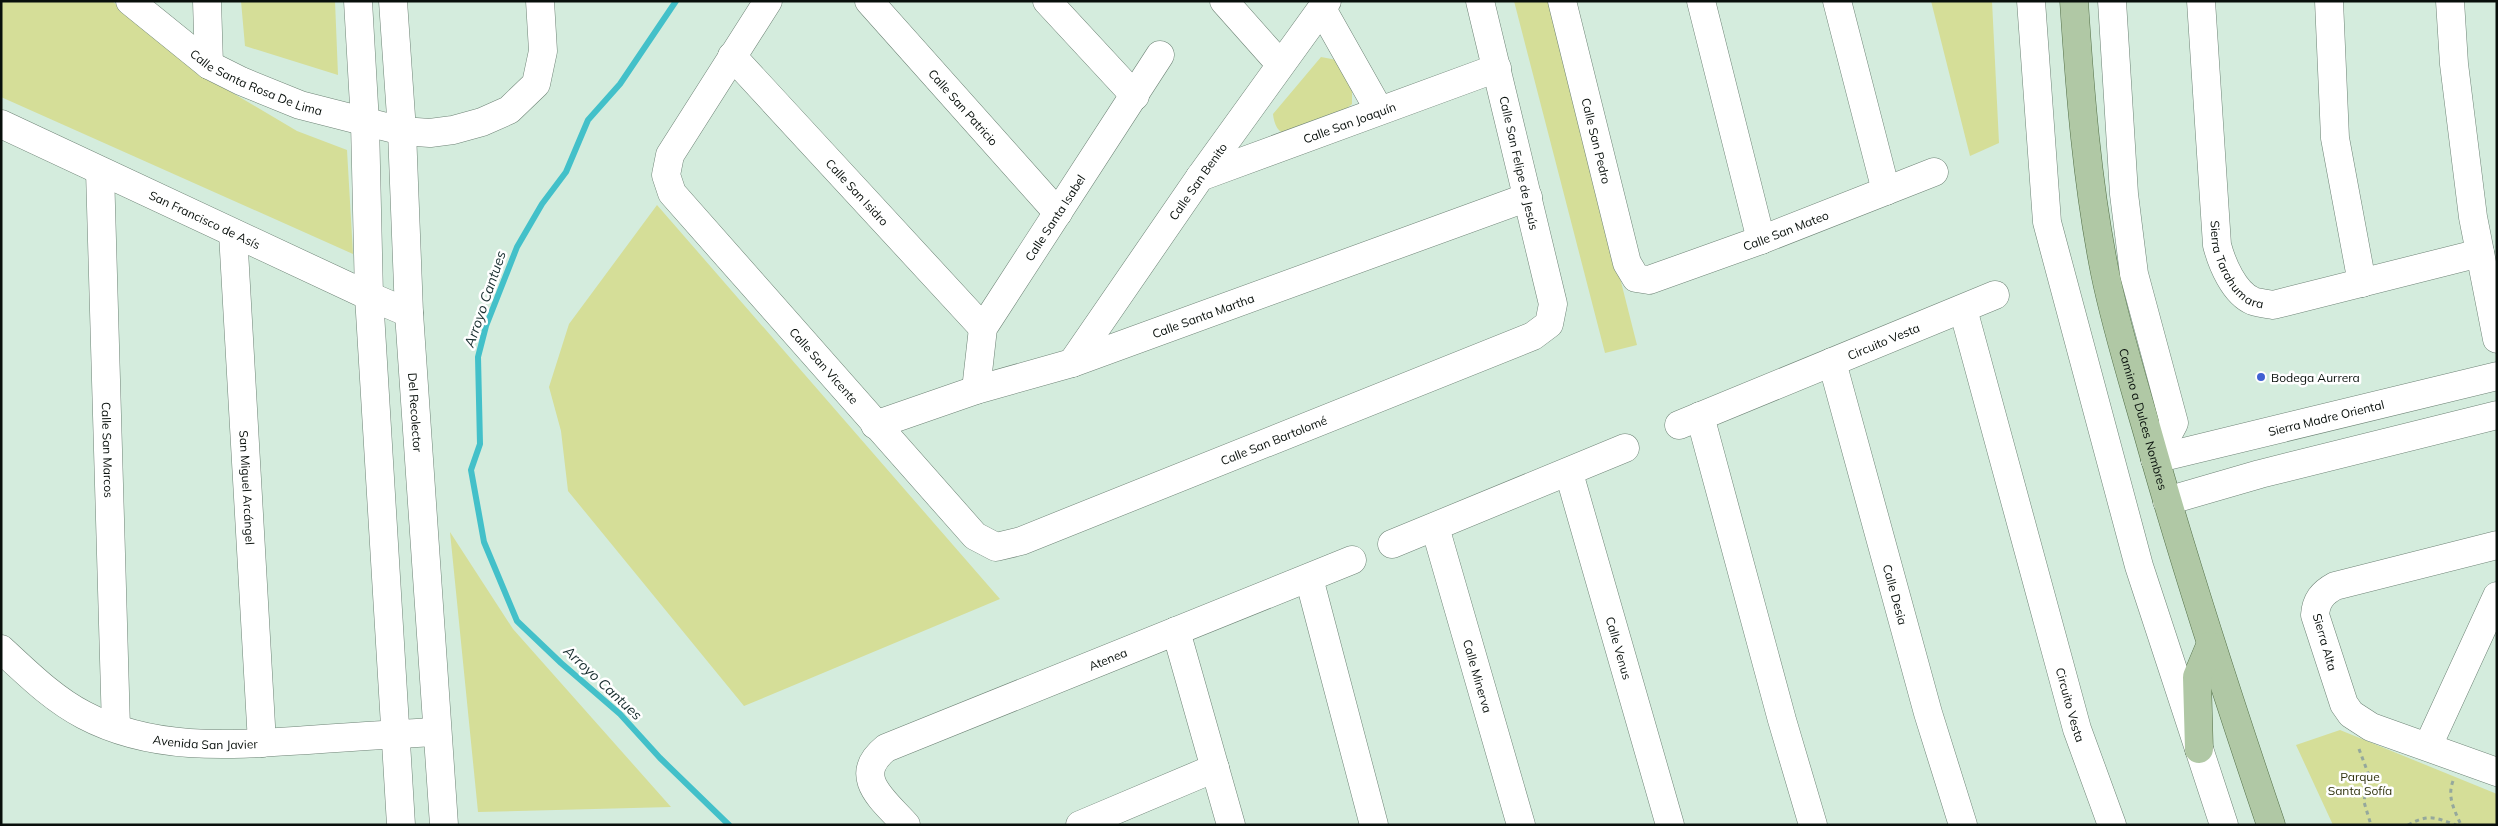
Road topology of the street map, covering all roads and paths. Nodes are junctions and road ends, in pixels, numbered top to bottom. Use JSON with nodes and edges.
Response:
{"nodes":[{"id":1,"x":130,"y":1,"type":"edge"},
{"id":2,"x":207,"y":1,"type":"edge"},
{"id":3,"x":358,"y":1,"type":"edge"},
{"id":4,"x":393,"y":1,"type":"edge"},
{"id":5,"x":540,"y":1,"type":"edge"},
{"id":6,"x":768,"y":1,"type":"edge"},
{"id":7,"x":869,"y":1,"type":"edge"},
{"id":8,"x":1047,"y":1,"type":"edge"},
{"id":9,"x":1224,"y":1,"type":"edge"},
{"id":10,"x":1480,"y":1,"type":"edge"},
{"id":11,"x":1562,"y":1,"type":"edge"},
{"id":12,"x":1702,"y":1,"type":"edge"},
{"id":13,"x":1837,"y":1,"type":"edge"},
{"id":14,"x":2031,"y":1,"type":"edge"},
{"id":15,"x":2074,"y":1,"type":"edge"},
{"id":16,"x":2112,"y":1,"type":"edge"},
{"id":17,"x":2200,"y":1,"type":"edge"},
{"id":18,"x":2329,"y":1,"type":"edge"},
{"id":19,"x":2450,"y":1,"type":"edge"},
{"id":20,"x":1324,"y":5,"type":"edge"},
{"id":21,"x":1160,"y":55,"type":"dead end"},
{"id":22,"x":732,"y":56,"type":"junction"},
{"id":23,"x":1280,"y":64,"type":"junction"},
{"id":24,"x":209,"y":65,"type":"junction"},
{"id":25,"x":1497,"y":68,"type":"junction"},
{"id":26,"x":1135,"y":96,"type":"junction"},
{"id":27,"x":1379,"y":110,"type":"junction"},
{"id":28,"x":365,"y":123,"type":"junction"},
{"id":29,"x":1,"y":124,"type":"edge"},
{"id":30,"x":402,"y":131,"type":"junction"},
{"id":31,"x":100,"y":171,"type":"junction"},
{"id":32,"x":1934,"y":172,"type":"dead end"},
{"id":33,"x":1200,"y":177,"type":"junction"},
{"id":34,"x":1886,"y":191,"type":"junction"},
{"id":35,"x":1528,"y":197,"type":"junction"},
{"id":36,"x":1058,"y":213,"type":"junction"},
{"id":37,"x":233,"y":233,"type":"junction"},
{"id":38,"x":1761,"y":240,"type":"junction"},
{"id":39,"x":2480,"y":253,"type":"junction"},
{"id":40,"x":1636,"y":278,"type":"joint"},
{"id":41,"x":2362,"y":283,"type":"junction"},
{"id":42,"x":1995,"y":295,"type":"dead end"},
{"id":43,"x":369,"y":296,"type":"junction"},
{"id":44,"x":1963,"y":309,"type":"junction"},
{"id":45,"x":409,"y":314,"type":"junction"},
{"id":46,"x":1549,"y":324,"type":"joint"},
{"id":47,"x":983,"y":328,"type":"junction"},
{"id":48,"x":2497,"y":339,"type":"edge"},
{"id":49,"x":1832,"y":362,"type":"junction"},
{"id":50,"x":1072,"y":363,"type":"junction"},
{"id":51,"x":2497,"y":376,"type":"edge"},
{"id":52,"x":976,"y":390,"type":"junction"},
{"id":53,"x":2497,"y":415,"type":"edge"},
{"id":54,"x":2310,"y":420,"type":"junction"},
{"id":55,"x":876,"y":425,"type":"junction"},
{"id":56,"x":2251,"y":434,"type":"junction"},
{"id":57,"x":1625,"y":448,"type":"dead end"},
{"id":58,"x":2320,"y":459,"type":"junction"},
{"id":59,"x":2155,"y":460,"type":"junction"},
{"id":60,"x":1569,"y":473,"type":"junction"},
{"id":61,"x":2260,"y":474,"type":"junction"},
{"id":62,"x":2167,"y":501,"type":"junction"},
{"id":63,"x":1436,"y":527,"type":"junction"},
{"id":64,"x":1392,"y":544,"type":"dead end"},
{"id":65,"x":2497,"y":545,"type":"edge"},
{"id":66,"x":996,"y":547,"type":"joint"},
{"id":67,"x":1352,"y":560,"type":"dead end"},
{"id":68,"x":1309,"y":578,"type":"junction"},
{"id":69,"x":2497,"y":596,"type":"edge"},
{"id":70,"x":1176,"y":630,"type":"junction"},
{"id":71,"x":2210,"y":646,"type":"junction"},
{"id":72,"x":1,"y":649,"type":"edge"},
{"id":73,"x":2360,"y":721,"type":"junction"},
{"id":74,"x":116,"y":728,"type":"junction"},
{"id":75,"x":438,"y":732,"type":"junction"},
{"id":76,"x":394,"y":734,"type":"junction"},
{"id":77,"x":262,"y":743,"type":"junction"},
{"id":78,"x":2428,"y":746,"type":"junction"},
{"id":79,"x":2199,"y":749,"type":"junction"},
{"id":80,"x":2462,"y":759,"type":"junction"},
{"id":81,"x":1215,"y":768,"type":"junction"},
{"id":82,"x":2497,"y":772,"type":"edge"},
{"id":83,"x":401,"y":825,"type":"edge"},
{"id":84,"x":444,"y":825,"type":"edge"},
{"id":85,"x":906,"y":825,"type":"edge"},
{"id":86,"x":1080,"y":825,"type":"edge"},
{"id":87,"x":1231,"y":825,"type":"edge"},
{"id":88,"x":1374,"y":825,"type":"edge"},
{"id":89,"x":1521,"y":825,"type":"edge"},
{"id":90,"x":1670,"y":825,"type":"edge"},
{"id":91,"x":1814,"y":825,"type":"edge"},
{"id":92,"x":1963,"y":825,"type":"edge"},
{"id":93,"x":2112,"y":825,"type":"edge"},
{"id":94,"x":2224,"y":825,"type":"edge"},
{"id":95,"x":2271,"y":825,"type":"edge"},
{"id":96,"x":2371,"y":825,"type":"edge"},
{"id":97,"x":2408,"y":825,"type":"edge"},
{"id":98,"x":2456,"y":825,"type":"edge"},
{"id":99,"x":2461,"y":825,"type":"edge"}],
"edges":[{"from":1,"to":24,"type":"street","name":"Calle Santa Rosa De Lima"},
{"from":2,"to":24,"type":"street"},
{"from":3,"to":28,"type":"street"},
{"from":4,"to":30,"type":"street","name":"Del Recolector"},
{"from":5,"to":30,"type":"street","name":"Calle Santa Rosa De Lima"},
{"from":6,"to":22,"type":"street"},
{"from":7,"to":36,"type":"street","name":"Calle San Patricio"},
{"from":8,"to":26,"type":"street"},
{"from":9,"to":23,"type":"street"},
{"from":10,"to":25,"type":"street","name":"Calle San Felipe de Jesús"},
{"from":11,"to":40,"type":"street","name":"Calle San Pedro"},
{"from":12,"to":38,"type":"street"},
{"from":13,"to":34,"type":"street"},
{"from":14,"to":79,"type":"street"},
{"from":15,"to":59,"type":"main road","name":"Camino a Dulces Nombres"},
{"from":16,"to":59,"type":"street"},
{"from":17,"to":41,"type":"street","name":"Sierra Tarahumara"},
{"from":18,"to":41,"type":"street"},
{"from":19,"to":39,"type":"street"},
{"from":20,"to":23,"type":"street","name":"Calle San Benito"},
{"from":20,"to":27,"type":"street"},
{"from":21,"to":26,"type":"street","name":"Calle Santa Isabel"},
{"from":22,"to":47,"type":"street","name":"Calle San Isidro"},
{"from":22,"to":55,"type":"street","name":"Calle San Vicente"},
{"from":23,"to":33,"type":"street","name":"Calle San Benito"},
{"from":24,"to":28,"type":"street","name":"Calle Santa Rosa De Lima"},
{"from":25,"to":27,"type":"street","name":"Calle San Joaquín"},
{"from":25,"to":35,"type":"street","name":"Calle San Felipe de Jesús"},
{"from":26,"to":36,"type":"street","name":"Calle Santa Isabel"},
{"from":27,"to":33,"type":"street","name":"Calle San Joaquín"},
{"from":28,"to":30,"type":"street","name":"Calle Santa Rosa De Lima"},
{"from":28,"to":43,"type":"street"},
{"from":29,"to":31,"type":"street","name":"San Francisco de Asís"},
{"from":30,"to":45,"type":"street","name":"Del Recolector"},
{"from":31,"to":37,"type":"street","name":"San Francisco de Asís"},
{"from":31,"to":74,"type":"street","name":"Calle San Marcos"},
{"from":32,"to":34,"type":"street","name":"Calle San Mateo"},
{"from":33,"to":50,"type":"street","name":"Calle San Benito"},
{"from":34,"to":38,"type":"street","name":"Calle San Mateo"},
{"from":35,"to":46,"type":"street","name":"Calle San Felipe de Jesús"},
{"from":35,"to":50,"type":"street","name":"Calle Santa Martha"},
{"from":36,"to":47,"type":"street","name":"Calle Santa Isabel"},
{"from":37,"to":43,"type":"street","name":"San Francisco de Asís"},
{"from":37,"to":77,"type":"street","name":"San Miguel Arcángel"},
{"from":38,"to":40,"type":"street","name":"Calle San Mateo"},
{"from":39,"to":41,"type":"street","name":"Sierra Tarahumara"},
{"from":39,"to":48,"type":"street"},
{"from":42,"to":44,"type":"street"},
{"from":43,"to":45,"type":"street","name":"San Francisco de Asís"},
{"from":43,"to":76,"type":"street"},
{"from":44,"to":49,"type":"street","name":"Circuito Vesta"},
{"from":44,"to":93,"type":"street","name":"Circuito Vesta"},
{"from":45,"to":75,"type":"street","name":"Del Recolector"},
{"from":46,"to":66,"type":"street","name":"Calle San Bartolomé"},
{"from":47,"to":52,"type":"street","name":"Calle Santa Isabel"},
{"from":49,"to":91,"type":"street","name":"Circuito Vesta"},
{"from":49,"to":92,"type":"street","name":"Calle Desia"},
{"from":50,"to":52,"type":"street","name":"Calle Santa Martha"},
{"from":51,"to":54,"type":"street","name":"Sierra Madre Oriental"},
{"from":52,"to":55,"type":"street","name":"Calle Santa Martha"},
{"from":53,"to":58,"type":"street"},
{"from":54,"to":56,"type":"street","name":"Sierra Madre Oriental"},
{"from":54,"to":58,"type":"street"},
{"from":55,"to":66,"type":"street","name":"Calle San Vicente"},
{"from":56,"to":59,"type":"street","name":"Sierra Madre Oriental"},
{"from":56,"to":61,"type":"street"},
{"from":57,"to":60,"type":"street"},
{"from":58,"to":61,"type":"street"},
{"from":59,"to":62,"type":"main road","name":"Camino a Dulces Nombres"},
{"from":60,"to":63,"type":"street"},
{"from":60,"to":90,"type":"street","name":"Calle Venus"},
{"from":61,"to":62,"type":"street"},
{"from":62,"to":71,"type":"main road","name":"Camino a Dulces Nombres"},
{"from":63,"to":64,"type":"street"},
{"from":63,"to":89,"type":"street","name":"Calle Minerva"},
{"from":65,"to":73,"type":"street","name":"Sierra Alta"},
{"from":67,"to":68,"type":"street","name":"Atenea"},
{"from":68,"to":70,"type":"street","name":"Atenea"},
{"from":68,"to":88,"type":"street"},
{"from":69,"to":78,"type":"street"},
{"from":70,"to":81,"type":"street"},
{"from":70,"to":85,"type":"street","name":"Atenea"},
{"from":71,"to":79,"type":"main road"},
{"from":71,"to":95,"type":"main road","name":"Camino a Dulces Nombres"},
{"from":72,"to":74,"type":"street","name":"Avenida San Javier"},
{"from":73,"to":78,"type":"street","name":"Sierra Alta"},
{"from":73,"to":96,"type":"path"},
{"from":74,"to":77,"type":"street","name":"Avenida San Javier"},
{"from":75,"to":76,"type":"street","name":"Avenida San Javier"},
{"from":75,"to":84,"type":"street","name":"Del Recolector"},
{"from":76,"to":77,"type":"street","name":"Avenida San Javier"},
{"from":76,"to":83,"type":"street"},
{"from":78,"to":80,"type":"street","name":"Sierra Alta"},
{"from":79,"to":94,"type":"street"},
{"from":80,"to":82,"type":"street","name":"Sierra Alta"},
{"from":80,"to":99,"type":"path"},
{"from":81,"to":86,"type":"street"},
{"from":81,"to":87,"type":"street"},
{"from":97,"to":98,"type":"path"}]}
